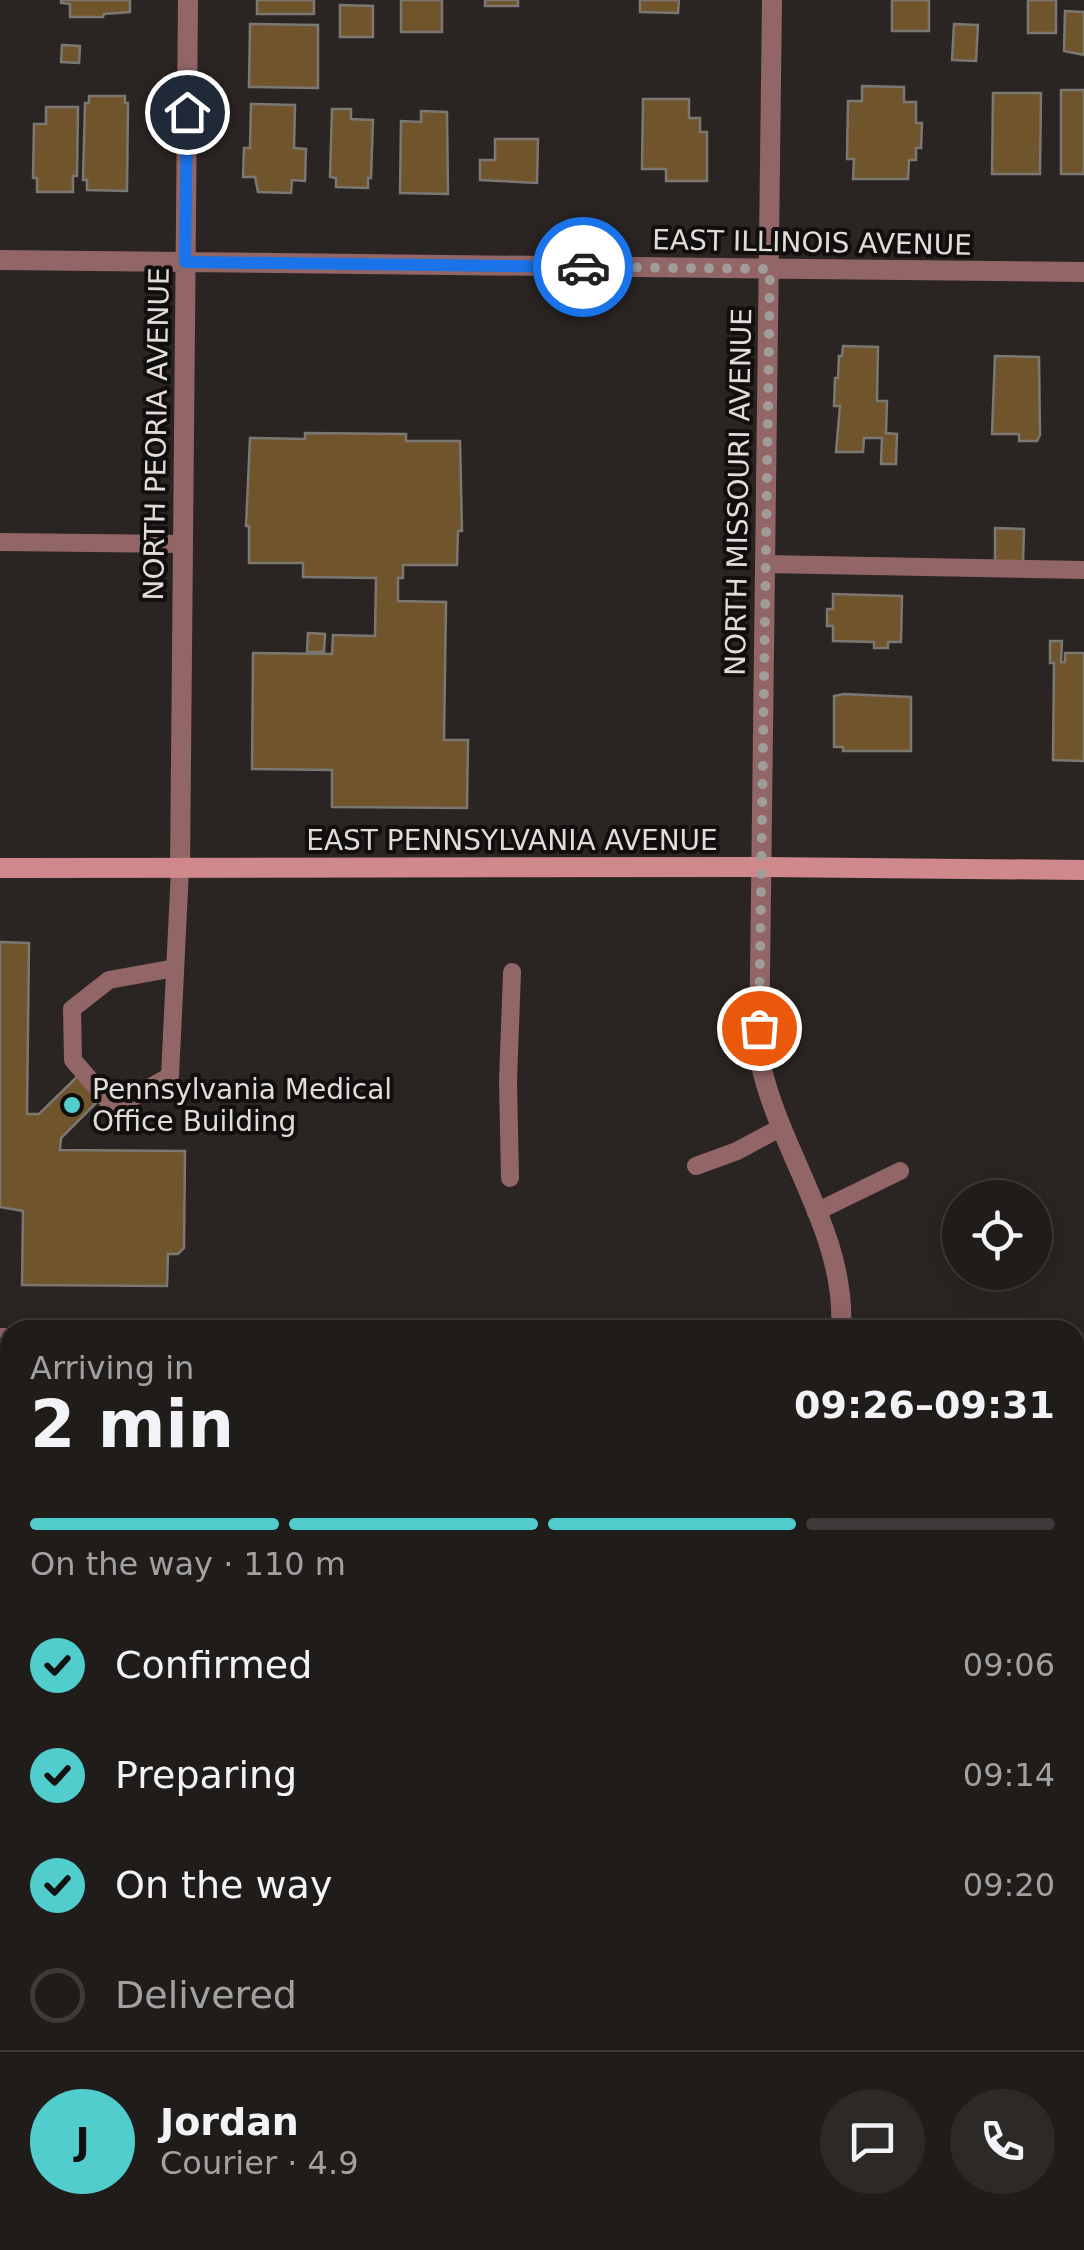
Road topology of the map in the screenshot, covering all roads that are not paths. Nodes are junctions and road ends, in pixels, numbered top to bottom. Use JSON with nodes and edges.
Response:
{"nodes":[{"id":1,"x":188,"y":0,"type":"edge"},
{"id":2,"x":772,"y":0,"type":"edge"},
{"id":3,"x":0,"y":260,"type":"edge"},
{"id":4,"x":185,"y":262,"type":"junction"},
{"id":5,"x":770,"y":269,"type":"junction"},
{"id":6,"x":1084,"y":272,"type":"edge"},
{"id":7,"x":0,"y":542,"type":"edge"},
{"id":8,"x":182,"y":544,"type":"junction"},
{"id":9,"x":764,"y":564,"type":"junction"},
{"id":10,"x":1084,"y":570,"type":"edge"},
{"id":11,"x":759,"y":867,"type":"junction"},
{"id":12,"x":0,"y":868,"type":"edge"},
{"id":13,"x":180,"y":869,"type":"junction"},
{"id":14,"x":1084,"y":870,"type":"edge"},
{"id":15,"x":175,"y":968,"type":"junction"},
{"id":16,"x":512,"y":972,"type":"dead end"},
{"id":17,"x":780,"y":1128,"type":"junction"},
{"id":18,"x":696,"y":1166,"type":"dead end"},
{"id":19,"x":900,"y":1171,"type":"dead end"},
{"id":20,"x":510,"y":1178,"type":"dead end"},
{"id":21,"x":816,"y":1212,"type":"junction"},
{"id":22,"x":841,"y":1320,"type":"edge"}],
"edges":[{"from":1,"to":4,"type":"street","name":"NORTH PEORIA AVENUE"},
{"from":2,"to":5,"type":"street","name":"NORTH MISSOURI AVENUE"},
{"from":3,"to":4,"type":"street","name":"EAST ILLINOIS AVENUE"},
{"from":4,"to":5,"type":"street","name":"EAST ILLINOIS AVENUE"},
{"from":4,"to":8,"type":"street","name":"NORTH PEORIA AVENUE"},
{"from":5,"to":6,"type":"street","name":"EAST ILLINOIS AVENUE"},
{"from":5,"to":9,"type":"street","name":"NORTH MISSOURI AVENUE"},
{"from":7,"to":8,"type":"lane"},
{"from":8,"to":13,"type":"street","name":"NORTH PEORIA AVENUE"},
{"from":9,"to":10,"type":"lane"},
{"from":9,"to":11,"type":"street","name":"NORTH MISSOURI AVENUE"},
{"from":11,"to":13,"type":"street","name":"EAST PENNSYLVANIA AVENUE"},
{"from":11,"to":14,"type":"street","name":"EAST PENNSYLVANIA AVENUE"},
{"from":11,"to":17,"type":"street","name":"NORTH MISSOURI AVENUE"},
{"from":12,"to":13,"type":"street","name":"EAST PENNSYLVANIA AVENUE"},
{"from":13,"to":15,"type":"lane"},
{"from":15,"to":15,"type":"lane"},
{"from":16,"to":20,"type":"lane"},
{"from":17,"to":18,"type":"lane"},
{"from":17,"to":21,"type":"street","name":"NORTH MISSOURI AVENUE"},
{"from":19,"to":21,"type":"lane"},
{"from":21,"to":22,"type":"street","name":"NORTH MISSOURI AVENUE"}]}
